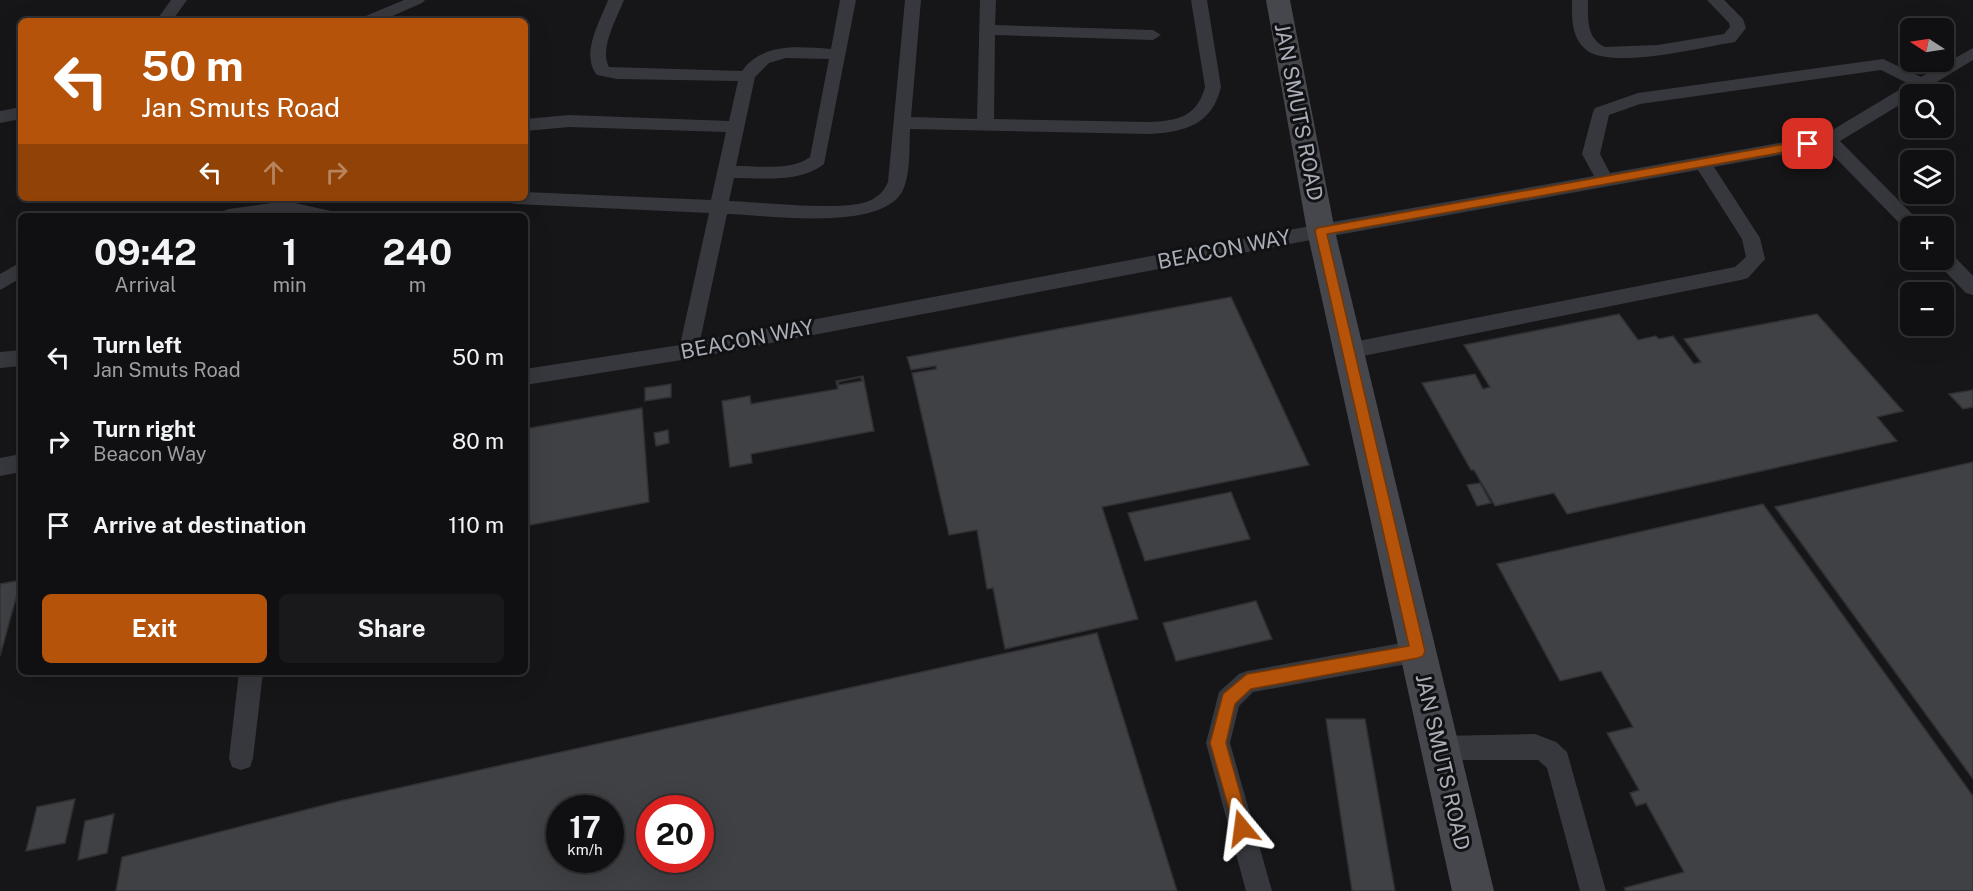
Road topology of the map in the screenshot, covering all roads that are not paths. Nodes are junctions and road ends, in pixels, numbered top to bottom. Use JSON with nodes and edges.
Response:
{"nodes":[{"id":1,"x":179,"y":0,"type":"edge"},
{"id":2,"x":417,"y":0,"type":"edge"},
{"id":3,"x":616,"y":0,"type":"edge"},
{"id":4,"x":848,"y":0,"type":"edge"},
{"id":5,"x":914,"y":0,"type":"edge"},
{"id":6,"x":988,"y":0,"type":"edge"},
{"id":7,"x":1199,"y":0,"type":"edge"},
{"id":8,"x":1278,"y":0,"type":"edge"},
{"id":9,"x":1580,"y":0,"type":"edge"},
{"id":10,"x":1715,"y":0,"type":"edge"},
{"id":11,"x":166,"y":18,"type":"edge"},
{"id":12,"x":374,"y":18,"type":"edge"},
{"id":13,"x":988,"y":30,"type":"junction"},
{"id":14,"x":1153,"y":35,"type":"dead end"},
{"id":15,"x":1973,"y":53,"type":"edge"},
{"id":16,"x":836,"y":54,"type":"junction"},
{"id":17,"x":747,"y":76,"type":"junction"},
{"id":18,"x":1922,"y":84,"type":"joint"},
{"id":19,"x":1900,"y":97,"type":"edge"},
{"id":20,"x":18,"y":114,"type":"edge"},
{"id":21,"x":0,"y":117,"type":"edge"},
{"id":22,"x":904,"y":123,"type":"junction"},
{"id":23,"x":528,"y":125,"type":"edge"},
{"id":24,"x":985,"y":125,"type":"junction"},
{"id":25,"x":737,"y":127,"type":"junction"},
{"id":26,"x":1829,"y":140,"type":"junction"},
{"id":27,"x":1703,"y":163,"type":"junction"},
{"id":28,"x":727,"y":172,"type":"junction"},
{"id":29,"x":1605,"y":180,"type":"junction"},
{"id":30,"x":528,"y":199,"type":"edge"},
{"id":31,"x":719,"y":208,"type":"junction"},
{"id":32,"x":248,"y":213,"type":"edge"},
{"id":33,"x":312,"y":213,"type":"edge"},
{"id":34,"x":1903,"y":216,"type":"edge"},
{"id":35,"x":1321,"y":231,"type":"junction"},
{"id":36,"x":1954,"y":268,"type":"edge"},
{"id":37,"x":18,"y":271,"type":"edge"},
{"id":38,"x":0,"y":282,"type":"edge"},
{"id":39,"x":1973,"y":288,"type":"edge"},
{"id":40,"x":688,"y":351,"type":"junction"},
{"id":41,"x":1348,"y":351,"type":"junction"},
{"id":42,"x":18,"y":358,"type":"edge"},
{"id":43,"x":0,"y":360,"type":"edge"},
{"id":44,"x":528,"y":377,"type":"edge"},
{"id":45,"x":18,"y":464,"type":"edge"},
{"id":46,"x":0,"y":467,"type":"edge"},
{"id":47,"x":1418,"y":651,"type":"junction"},
{"id":48,"x":251,"y":675,"type":"edge"},
{"id":49,"x":1440,"y":748,"type":"junction"},
{"id":50,"x":241,"y":758,"type":"dead end"},
{"id":51,"x":1260,"y":891,"type":"edge"},
{"id":52,"x":1473,"y":891,"type":"edge"},
{"id":53,"x":1593,"y":891,"type":"edge"}],
"edges":[{"from":1,"to":11,"type":"lane"},
{"from":2,"to":12,"type":"lane"},
{"from":3,"to":17,"type":"lane"},
{"from":4,"to":16,"type":"lane"},
{"from":5,"to":22,"type":"lane"},
{"from":6,"to":13,"type":"lane"},
{"from":7,"to":24,"type":"lane"},
{"from":8,"to":35,"type":"street","name":"JAN SMUTS ROAD"},
{"from":9,"to":10,"type":"lane"},
{"from":13,"to":14,"type":"lane"},
{"from":13,"to":24,"type":"lane"},
{"from":15,"to":18,"type":"lane","name":"BEACON WAY"},
{"from":16,"to":17,"type":"lane"},
{"from":16,"to":28,"type":"lane"},
{"from":17,"to":25,"type":"lane"},
{"from":18,"to":29,"type":"lane"},
{"from":19,"to":26,"type":"lane","name":"BEACON WAY"},
{"from":20,"to":21,"type":"lane"},
{"from":22,"to":24,"type":"lane"},
{"from":22,"to":31,"type":"lane"},
{"from":23,"to":25,"type":"lane"},
{"from":25,"to":28,"type":"lane"},
{"from":26,"to":27,"type":"lane","name":"BEACON WAY"},
{"from":26,"to":34,"type":"lane"},
{"from":27,"to":29,"type":"lane","name":"BEACON WAY"},
{"from":27,"to":41,"type":"lane"},
{"from":28,"to":31,"type":"lane"},
{"from":29,"to":35,"type":"lane","name":"BEACON WAY"},
{"from":30,"to":31,"type":"lane"},
{"from":31,"to":40,"type":"lane"},
{"from":32,"to":33,"type":"lane"},
{"from":35,"to":40,"type":"lane","name":"BEACON WAY"},
{"from":35,"to":41,"type":"street","name":"JAN SMUTS ROAD"},
{"from":36,"to":39,"type":"lane"},
{"from":37,"to":38,"type":"lane"},
{"from":40,"to":44,"type":"lane","name":"BEACON WAY"},
{"from":41,"to":47,"type":"street","name":"JAN SMUTS ROAD"},
{"from":42,"to":43,"type":"lane"},
{"from":45,"to":46,"type":"lane"},
{"from":47,"to":49,"type":"street","name":"JAN SMUTS ROAD"},
{"from":47,"to":51,"type":"lane"},
{"from":48,"to":50,"type":"lane"},
{"from":49,"to":52,"type":"street","name":"JAN SMUTS ROAD"},
{"from":49,"to":53,"type":"lane"}]}
